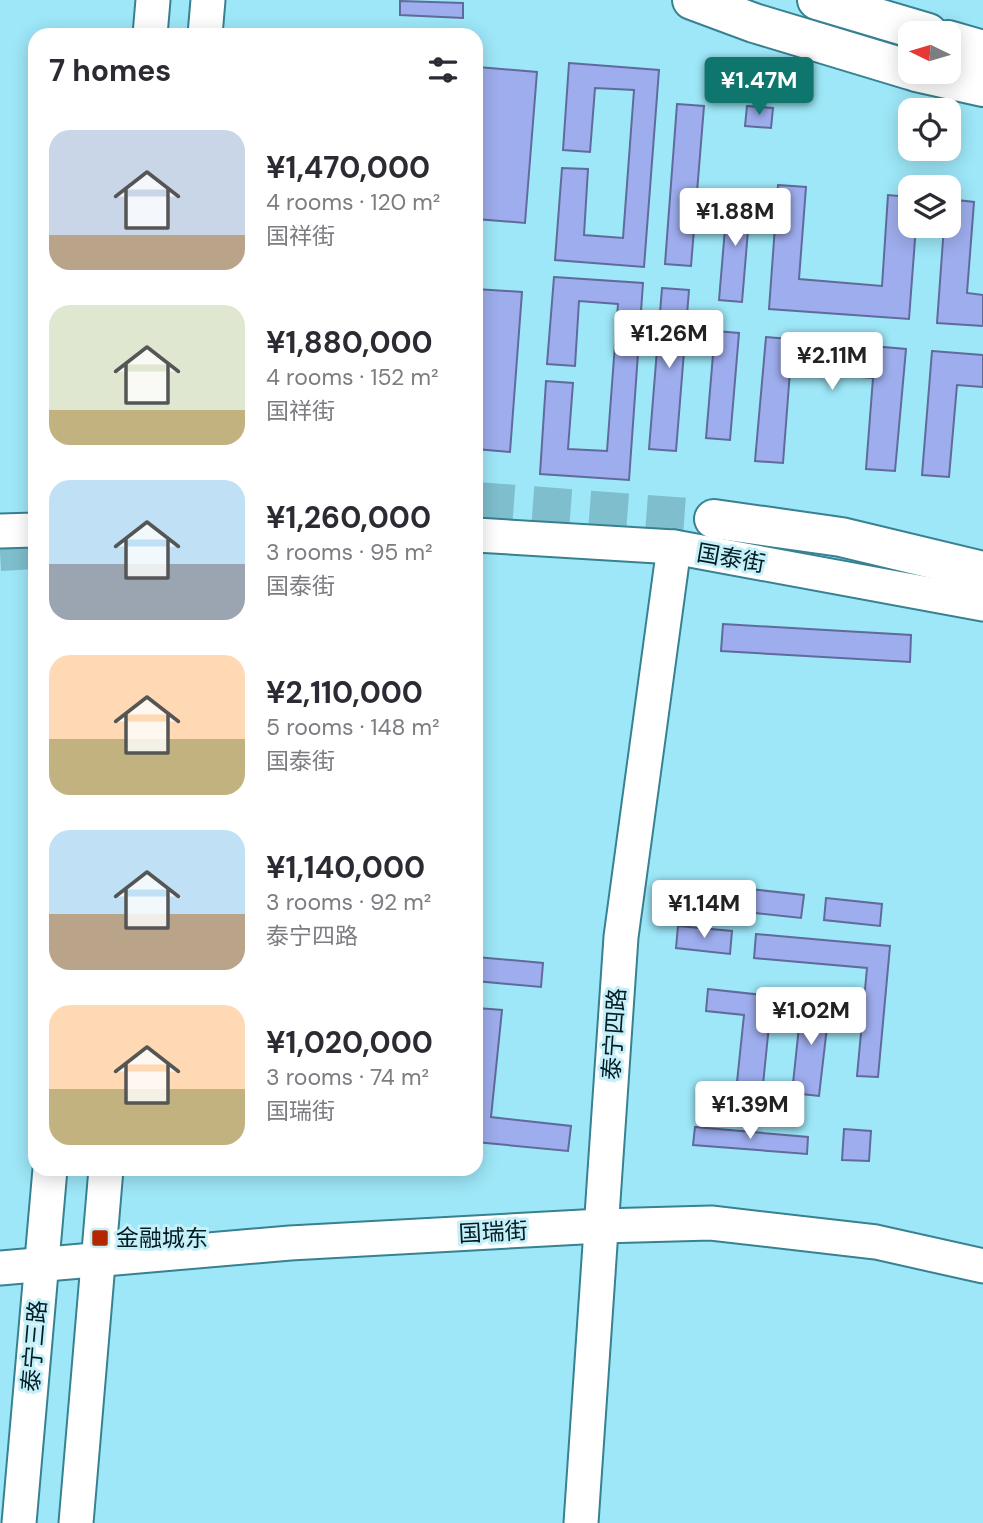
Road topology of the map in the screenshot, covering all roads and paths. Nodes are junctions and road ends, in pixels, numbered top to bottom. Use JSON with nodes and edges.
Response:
{"nodes":[{"id":1,"x":153,"y":0,"type":"edge"},
{"id":2,"x":208,"y":0,"type":"edge"},
{"id":3,"x":692,"y":0,"type":"edge"},
{"id":4,"x":817,"y":0,"type":"edge"},
{"id":5,"x":898,"y":24,"type":"edge"},
{"id":6,"x":151,"y":28,"type":"edge"},
{"id":7,"x":206,"y":28,"type":"edge"},
{"id":8,"x":961,"y":44,"type":"edge"},
{"id":9,"x":983,"y":50,"type":"edge"},
{"id":10,"x":898,"y":66,"type":"edge"},
{"id":11,"x":961,"y":82,"type":"edge"},
{"id":12,"x":983,"y":87,"type":"edge"},
{"id":13,"x":714,"y":519,"type":"tunnel mouth"},
{"id":14,"x":28,"y":530,"type":"edge"},
{"id":15,"x":0,"y":531,"type":"edge"},
{"id":16,"x":483,"y":535,"type":"edge"},
{"id":17,"x":674,"y":547,"type":"junction"},
{"id":18,"x":983,"y":571,"type":"edge"},
{"id":19,"x":983,"y":604,"type":"edge"},
{"id":20,"x":49,"y":1176,"type":"edge"},
{"id":21,"x":105,"y":1176,"type":"edge"},
{"id":22,"x":601,"y":1226,"type":"junction"},
{"id":23,"x":99,"y":1259,"type":"junction"},
{"id":24,"x":41,"y":1264,"type":"junction"},
{"id":25,"x":983,"y":1266,"type":"edge"},
{"id":26,"x":0,"y":1268,"type":"edge"},
{"id":27,"x":19,"y":1523,"type":"edge"},
{"id":28,"x":76,"y":1523,"type":"edge"},
{"id":29,"x":581,"y":1523,"type":"edge"}],
"edges":[{"from":1,"to":6,"type":"street"},
{"from":2,"to":7,"type":"street"},
{"from":3,"to":10,"type":"main road"},
{"from":4,"to":5,"type":"main road"},
{"from":8,"to":9,"type":"main road"},
{"from":11,"to":12,"type":"main road"},
{"from":13,"to":18,"type":"main road"},
{"from":14,"to":15,"type":"street"},
{"from":16,"to":17,"type":"street","name":"国泰街"},
{"from":17,"to":19,"type":"street","name":"国泰街"},
{"from":17,"to":22,"type":"street","name":"泰宁四路"},
{"from":20,"to":24,"type":"street","name":"泰宁三路"},
{"from":21,"to":23,"type":"street"},
{"from":22,"to":23,"type":"street","name":"国瑞街"},
{"from":22,"to":25,"type":"street","name":"国瑞街"},
{"from":22,"to":29,"type":"street","name":"泰宁四路"},
{"from":23,"to":24,"type":"street","name":"国瑞街"},
{"from":23,"to":28,"type":"street"},
{"from":24,"to":26,"type":"street","name":"国瑞街"},
{"from":24,"to":27,"type":"street","name":"泰宁三路"}]}
